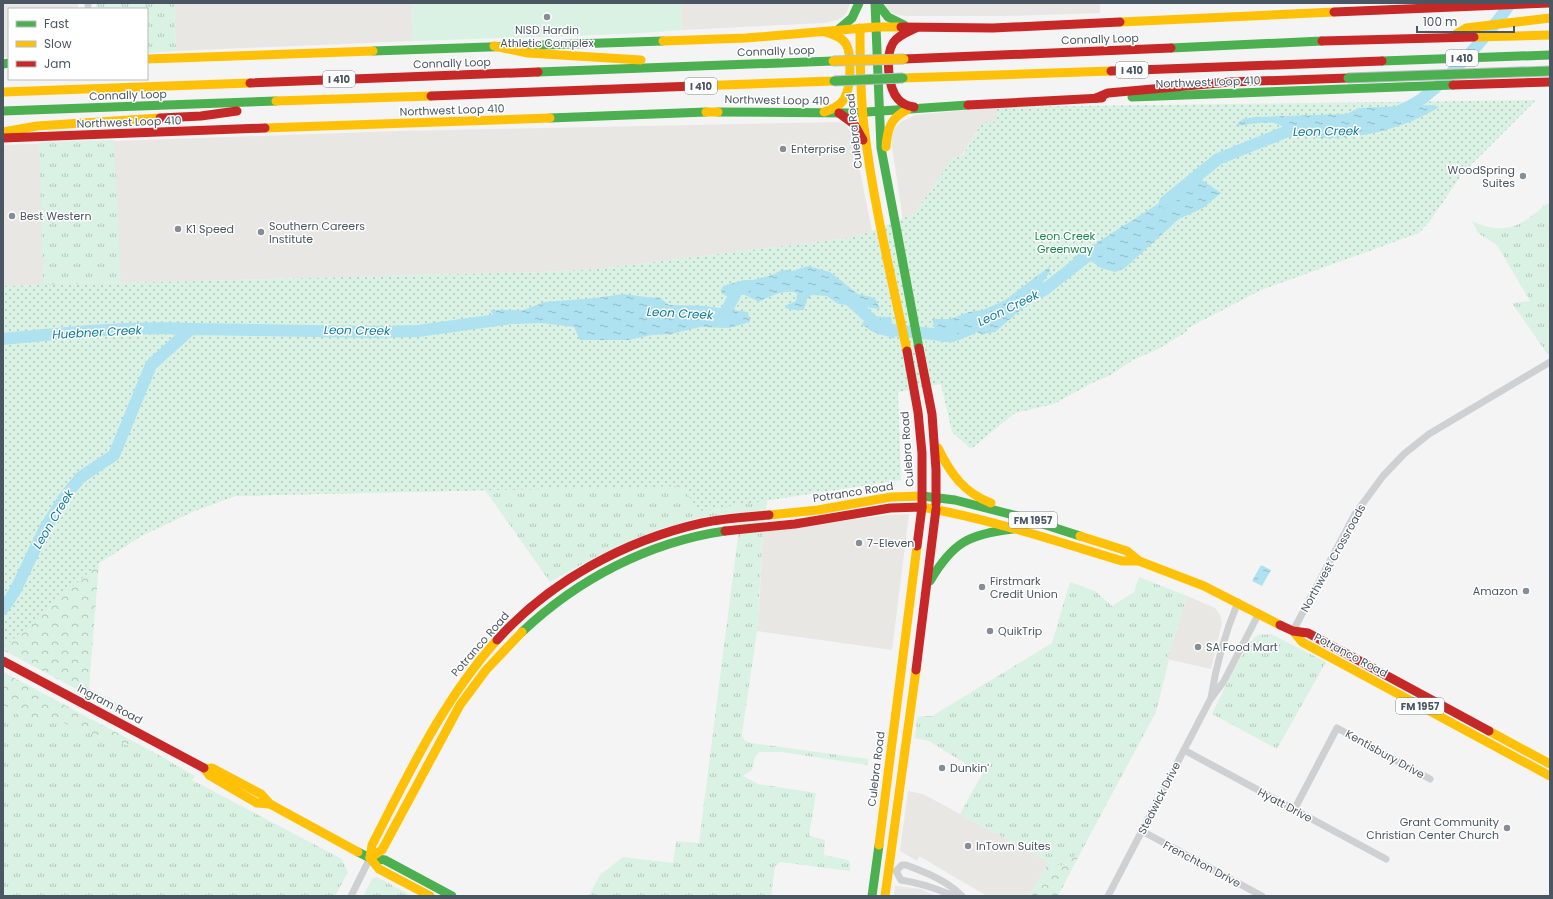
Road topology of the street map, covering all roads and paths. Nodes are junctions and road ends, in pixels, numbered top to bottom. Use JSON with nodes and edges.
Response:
{"nodes":[{"id":1,"x":860,"y":3,"type":"edge"},
{"id":2,"x":876,"y":3,"type":"edge"},
{"id":3,"x":1550,"y":3,"type":"edge"},
{"id":4,"x":1550,"y":18,"type":"edge"},
{"id":5,"x":876,"y":27,"type":"junction"},
{"id":6,"x":918,"y":27,"type":"junction"},
{"id":7,"x":860,"y":28,"type":"junction"},
{"id":8,"x":829,"y":31,"type":"junction"},
{"id":9,"x":1550,"y":35,"type":"edge"},
{"id":10,"x":1447,"y":39,"type":"junction"},
{"id":11,"x":494,"y":46,"type":"junction"},
{"id":12,"x":1548,"y":55,"type":"edge"},
{"id":13,"x":148,"y":59,"type":"edge"},
{"id":14,"x":1377,"y":65,"type":"junction"},
{"id":15,"x":675,"y":67,"type":"junction"},
{"id":16,"x":1550,"y":71,"type":"edge"},
{"id":17,"x":1550,"y":82,"type":"edge"},
{"id":18,"x":3,"y":92,"type":"edge"},
{"id":19,"x":1096,"y":98,"type":"junction"},
{"id":20,"x":308,"y":100,"type":"junction"},
{"id":21,"x":917,"y":108,"type":"junction"},
{"id":22,"x":3,"y":111,"type":"edge"},
{"id":23,"x":879,"y":111,"type":"junction"},
{"id":24,"x":822,"y":112,"type":"junction"},
{"id":25,"x":862,"y":112,"type":"junction"},
{"id":26,"x":839,"y":113,"type":"junction"},
{"id":27,"x":3,"y":132,"type":"edge"},
{"id":28,"x":3,"y":138,"type":"edge"},
{"id":29,"x":866,"y":148,"type":"junction"},
{"id":30,"x":885,"y":169,"type":"junction"},
{"id":31,"x":1550,"y":362,"type":"edge"},
{"id":32,"x":935,"y":441,"type":"junction"},
{"id":33,"x":922,"y":496,"type":"junction"},
{"id":34,"x":936,"y":497,"type":"junction"},
{"id":35,"x":922,"y":507,"type":"junction"},
{"id":36,"x":936,"y":509,"type":"junction"},
{"id":37,"x":1021,"y":517,"type":"junction"},
{"id":38,"x":722,"y":520,"type":"junction"},
{"id":39,"x":1019,"y":529,"type":"junction"},
{"id":40,"x":724,"y":531,"type":"junction"},
{"id":41,"x":600,"y":560,"type":"junction"},
{"id":42,"x":1139,"y":560,"type":"junction"},
{"id":43,"x":605,"y":571,"type":"junction"},
{"id":44,"x":927,"y":588,"type":"junction"},
{"id":45,"x":1238,"y":602,"type":"junction"},
{"id":46,"x":1259,"y":613,"type":"junction"},
{"id":47,"x":1293,"y":631,"type":"junction"},
{"id":48,"x":3,"y":661,"type":"edge"},
{"id":49,"x":1210,"y":700,"type":"junction"},
{"id":50,"x":427,"y":740,"type":"junction"},
{"id":51,"x":437,"y":746,"type":"junction"},
{"id":52,"x":1184,"y":750,"type":"junction"},
{"id":53,"x":1550,"y":764,"type":"edge"},
{"id":54,"x":1550,"y":776,"type":"edge"},
{"id":55,"x":1430,"y":779,"type":"dead end"},
{"id":56,"x":1294,"y":810,"type":"junction"},
{"id":57,"x":1142,"y":831,"type":"junction"},
{"id":58,"x":370,"y":858,"type":"junction"},
{"id":59,"x":1386,"y":859,"type":"dead end"},
{"id":60,"x":876,"y":867,"type":"junction"},
{"id":61,"x":892,"y":870,"type":"junction"},
{"id":62,"x":351,"y":896,"type":"edge"},
{"id":63,"x":430,"y":896,"type":"edge"},
{"id":64,"x":452,"y":896,"type":"edge"},
{"id":65,"x":872,"y":896,"type":"edge"},
{"id":66,"x":885,"y":896,"type":"edge"},
{"id":67,"x":958,"y":896,"type":"edge"},
{"id":68,"x":962,"y":896,"type":"edge"},
{"id":69,"x":1108,"y":896,"type":"edge"},
{"id":70,"x":1262,"y":896,"type":"edge"}],
"edges":[{"from":1,"to":7,"type":"main road","name":"Culebra Road"},
{"from":1,"to":8,"type":"main road"},
{"from":2,"to":5,"type":"main road"},
{"from":2,"to":6,"type":"main road"},
{"from":3,"to":6,"type":"main road"},
{"from":4,"to":10,"type":"main road"},
{"from":5,"to":6,"type":"main road"},
{"from":5,"to":7,"type":"main road"},
{"from":5,"to":23,"type":"main road"},
{"from":6,"to":21,"type":"main road"},
{"from":7,"to":8,"type":"main road"},
{"from":7,"to":25,"type":"main road","name":"Culebra Road"},
{"from":8,"to":11,"type":"main road"},
{"from":8,"to":24,"type":"main road"},
{"from":9,"to":10,"type":"main road","name":"Connally Loop","number":"I 410"},
{"from":10,"to":15,"type":"main road","name":"Connally Loop","number":"I 410","bridge":true},
{"from":11,"to":13,"type":"main road"},
{"from":11,"to":15,"type":"main road"},
{"from":12,"to":14,"type":"main road","number":"I 410"},
{"from":14,"to":16,"type":"main road","bridge":true},
{"from":14,"to":20,"type":"main road","name":"Connally Loop","number":"I 410","bridge":true},
{"from":15,"to":18,"type":"main road","name":"Connally Loop","number":"I 410"},
{"from":16,"to":19,"type":"main road","bridge":true},
{"from":17,"to":19,"type":"main road","name":"Northwest Loop 410"},
{"from":19,"to":21,"type":"main road","name":"Northwest Loop 410"},
{"from":20,"to":22,"type":"main road","name":"Connally Loop","number":"I 410"},
{"from":20,"to":27,"type":"main road"},
{"from":21,"to":23,"type":"main road","name":"Northwest Loop 410"},
{"from":21,"to":30,"type":"main road"},
{"from":23,"to":25,"type":"main road","name":"Northwest Loop 410"},
{"from":23,"to":30,"type":"main road"},
{"from":24,"to":26,"type":"main road","name":"Northwest Loop 410"},
{"from":24,"to":28,"type":"main road","name":"Northwest Loop 410"},
{"from":25,"to":26,"type":"main road","name":"Northwest Loop 410"},
{"from":25,"to":29,"type":"main road","name":"Culebra Road"},
{"from":26,"to":29,"type":"main road"},
{"from":29,"to":33,"type":"main road","name":"Culebra Road"},
{"from":30,"to":32,"type":"main road"},
{"from":31,"to":47,"type":"street","name":"Northwest Crossroads"},
{"from":32,"to":34,"type":"main road"},
{"from":32,"to":37,"type":"main road"},
{"from":33,"to":34,"type":"main road","name":"Potranco Road","number":"FM 1957"},
{"from":33,"to":35,"type":"main road","name":"Culebra Road"},
{"from":33,"to":38,"type":"main road","name":"Potranco Road"},
{"from":34,"to":36,"type":"main road"},
{"from":34,"to":37,"type":"main road","name":"Potranco Road","number":"FM 1957"},
{"from":35,"to":36,"type":"main road","name":"Potranco Road","number":"FM 1957"},
{"from":35,"to":40,"type":"main road","name":"Potranco Road"},
{"from":35,"to":60,"type":"main road","name":"Culebra Road"},
{"from":36,"to":39,"type":"main road","name":"Potranco Road","number":"FM 1957"},
{"from":36,"to":44,"type":"main road"},
{"from":37,"to":42,"type":"main road","name":"Potranco Road","number":"FM 1957"},
{"from":38,"to":40,"type":"main road"},
{"from":38,"to":41,"type":"main road","name":"Potranco Road"},
{"from":39,"to":42,"type":"main road","name":"Potranco Road","number":"FM 1957"},
{"from":39,"to":44,"type":"main road"},
{"from":40,"to":43,"type":"main road","name":"Potranco Road"},
{"from":41,"to":43,"type":"main road"},
{"from":41,"to":50,"type":"main road","name":"Potranco Road"},
{"from":42,"to":45,"type":"main road","number":"FM 1957"},
{"from":43,"to":51,"type":"main road","name":"Potranco Road"},
{"from":44,"to":61,"type":"main road"},
{"from":45,"to":46,"type":"main road","number":"FM 1957"},
{"from":45,"to":49,"type":"street","name":"Stedwick Drive"},
{"from":46,"to":47,"type":"main road","number":"FM 1957"},
{"from":46,"to":49,"type":"street","name":"Stedwick Drive"},
{"from":47,"to":53,"type":"main road","name":"Potranco Road","number":"FM 1957"},
{"from":47,"to":54,"type":"main road","name":"Potranco Road","number":"FM 1957"},
{"from":48,"to":58,"type":"main road","name":"Ingram Road"},
{"from":49,"to":52,"type":"street","name":"Stedwick Drive"},
{"from":50,"to":51,"type":"main road"},
{"from":50,"to":58,"type":"main road","name":"Potranco Road"},
{"from":51,"to":58,"type":"main road","name":"Potranco Road"},
{"from":52,"to":56,"type":"street","name":"Hyatt Drive"},
{"from":52,"to":57,"type":"street","name":"Stedwick Drive"},
{"from":55,"to":56,"type":"street","name":"Kentisbury Drive"},
{"from":56,"to":59,"type":"street","name":"Hyatt Drive"},
{"from":57,"to":69,"type":"street","name":"Stedwick Drive"},
{"from":57,"to":70,"type":"street","name":"Frenchton Drive"},
{"from":58,"to":62,"type":"street"},
{"from":58,"to":63,"type":"main road","name":"Ingram Road"},
{"from":58,"to":64,"type":"main road","name":"Ingram Road"},
{"from":60,"to":61,"type":"street"},
{"from":60,"to":65,"type":"main road","name":"Culebra Road"},
{"from":61,"to":66,"type":"main road"},
{"from":61,"to":67,"type":"street"},
{"from":61,"to":68,"type":"street"}]}
